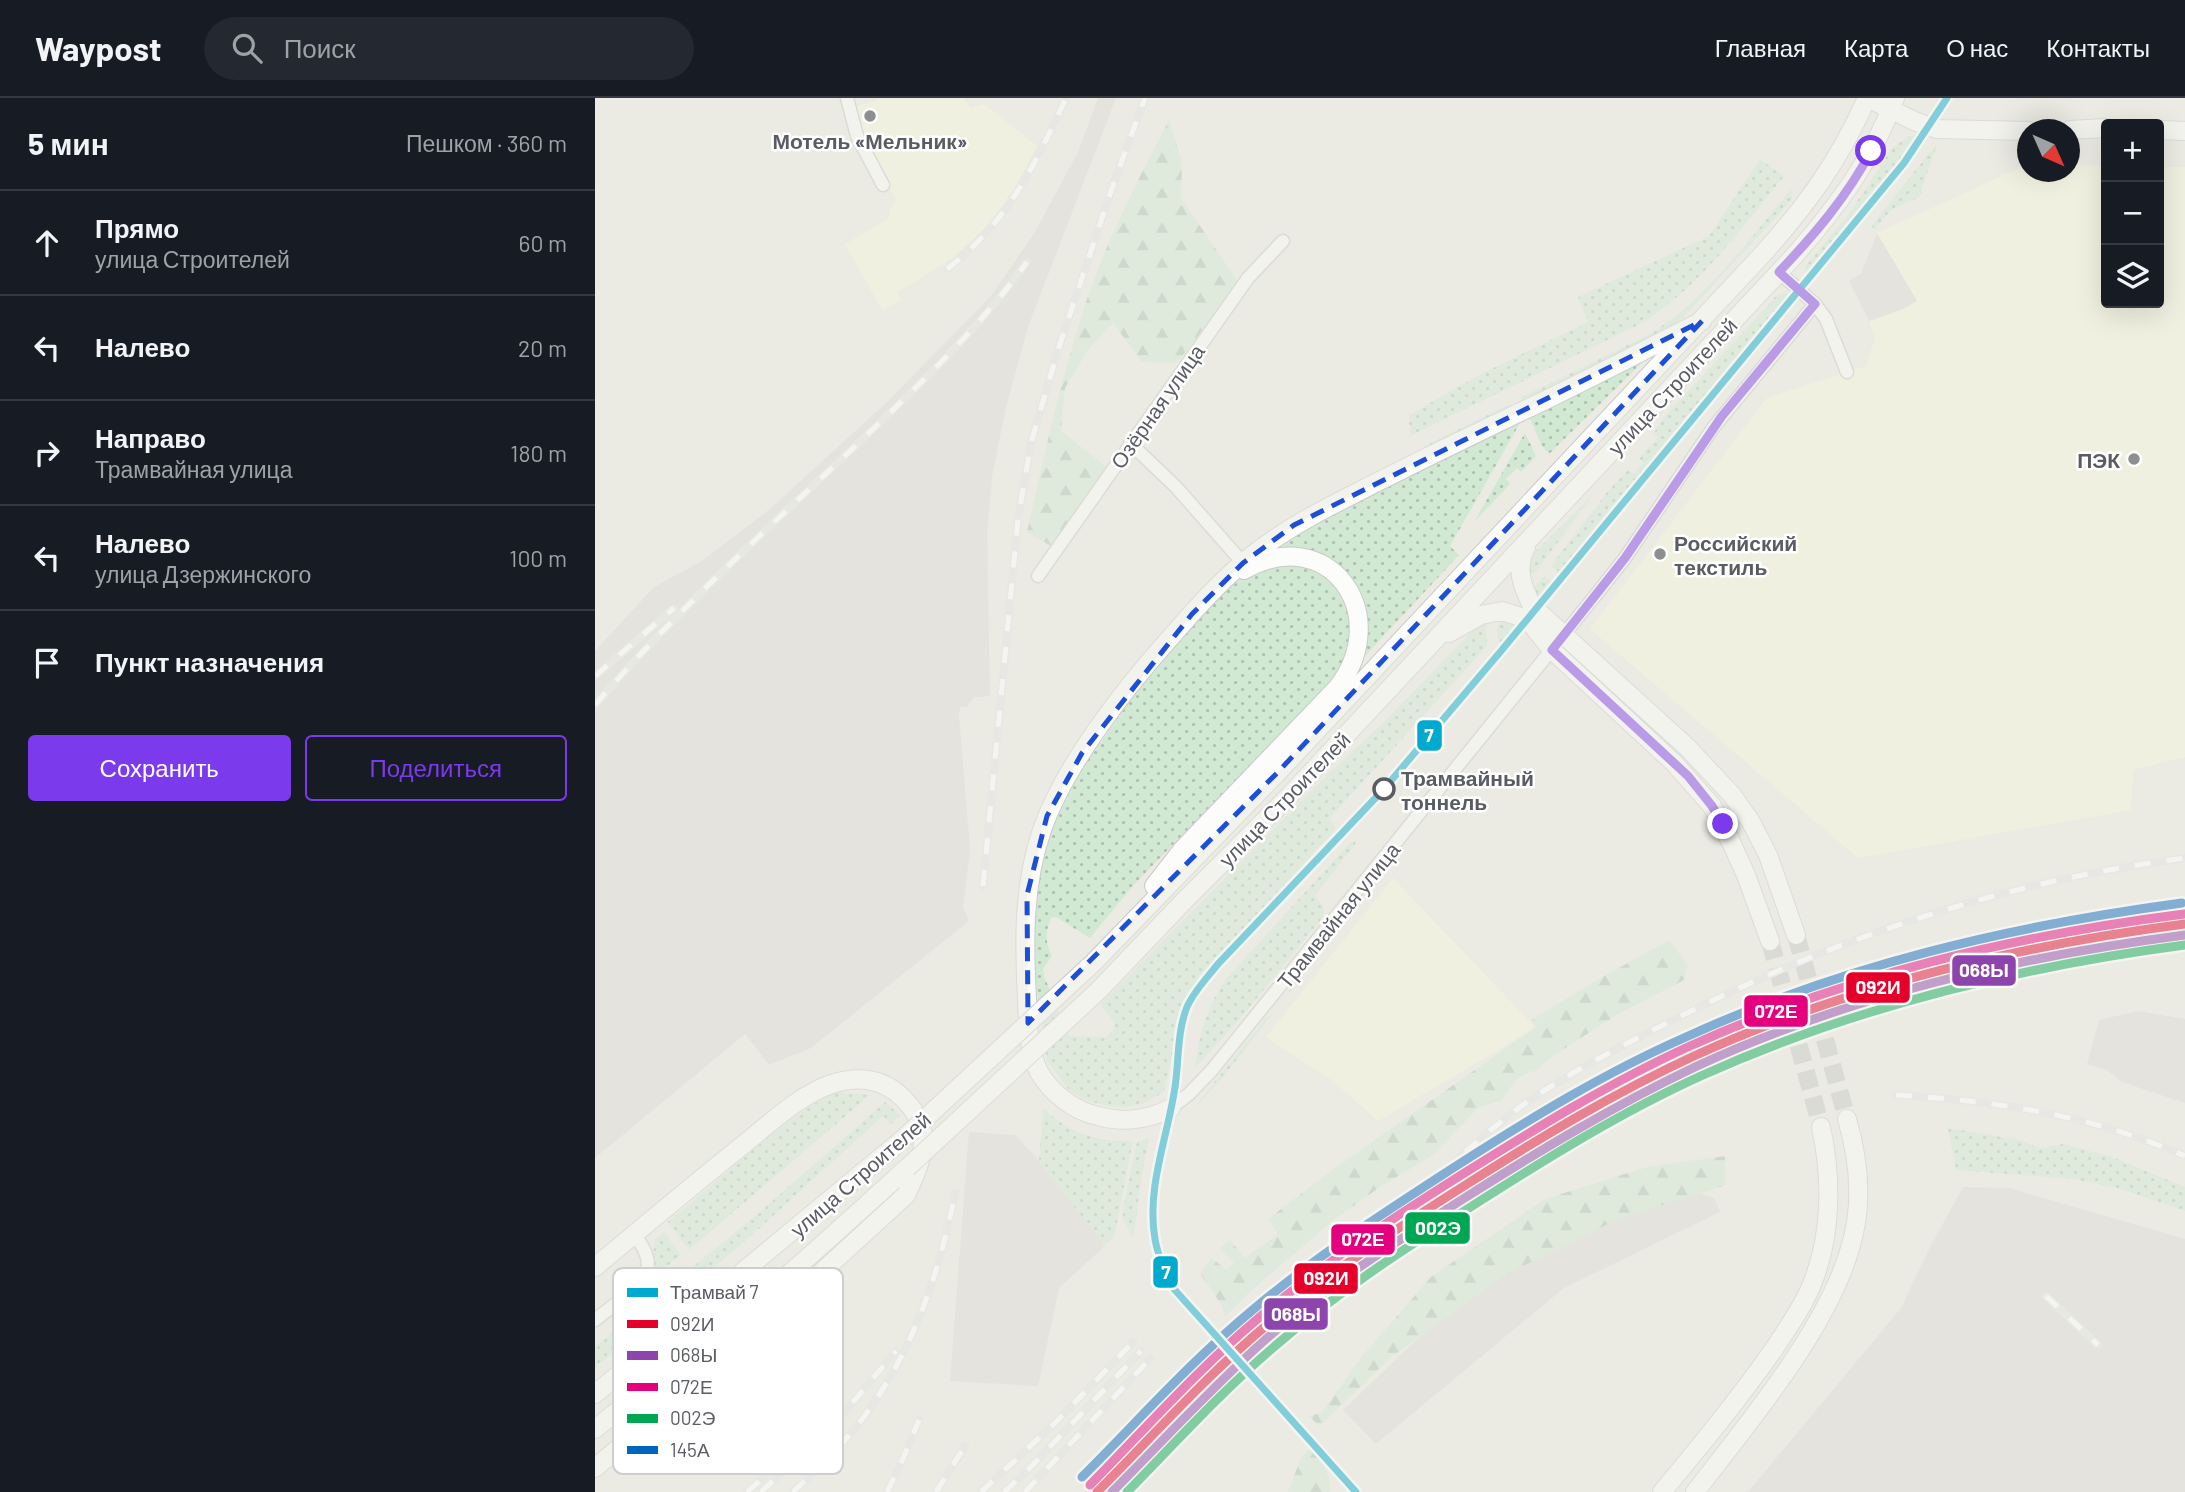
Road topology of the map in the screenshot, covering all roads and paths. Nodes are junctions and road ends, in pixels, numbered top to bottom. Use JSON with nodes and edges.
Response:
{"nodes":[{"id":1,"x":847,"y":98,"type":"edge"},
{"id":2,"x":1867,"y":98,"type":"edge"},
{"id":3,"x":1893,"y":104,"type":"edge"},
{"id":4,"x":2101,"y":128,"type":"edge"},
{"id":5,"x":2080,"y":129,"type":"edge"},
{"id":6,"x":2164,"y":130,"type":"edge"},
{"id":7,"x":2017,"y":131,"type":"edge"},
{"id":8,"x":2185,"y":131,"type":"edge"},
{"id":9,"x":883,"y":186,"type":"dead end"},
{"id":10,"x":1283,"y":241,"type":"dead end"},
{"id":11,"x":1779,"y":272,"type":"junction"},
{"id":12,"x":1815,"y":304,"type":"junction"},
{"id":13,"x":1702,"y":321,"type":"junction"},
{"id":14,"x":1847,"y":372,"type":"dead end"},
{"id":15,"x":1130,"y":443,"type":"junction"},
{"id":16,"x":1534,"y":534,"type":"junction"},
{"id":17,"x":1243,"y":563,"type":"junction"},
{"id":18,"x":1038,"y":576,"type":"dead end"},
{"id":19,"x":1215,"y":589,"type":"junction"},
{"id":20,"x":1565,"y":634,"type":"junction"},
{"id":21,"x":1433,"y":641,"type":"junction"},
{"id":22,"x":1552,"y":650,"type":"junction"},
{"id":23,"x":1121,"y":934,"type":"junction"},
{"id":24,"x":1796,"y":935,"type":"tunnel mouth"},
{"id":25,"x":1770,"y":941,"type":"tunnel mouth"},
{"id":26,"x":1171,"y":1108,"type":"joint"},
{"id":27,"x":1847,"y":1119,"type":"tunnel mouth"},
{"id":28,"x":1821,"y":1126,"type":"tunnel mouth"},
{"id":29,"x":634,"y":1234,"type":"junction"},
{"id":30,"x":595,"y":1267,"type":"edge"},
{"id":31,"x":648,"y":1268,"type":"edge"},
{"id":32,"x":747,"y":1268,"type":"edge"},
{"id":33,"x":796,"y":1268,"type":"edge"},
{"id":34,"x":826,"y":1268,"type":"edge"},
{"id":35,"x":613,"y":1306,"type":"edge"},
{"id":36,"x":595,"y":1320,"type":"edge"},
{"id":37,"x":613,"y":1379,"type":"edge"},
{"id":38,"x":595,"y":1394,"type":"edge"},
{"id":39,"x":613,"y":1415,"type":"edge"},
{"id":40,"x":595,"y":1429,"type":"edge"},
{"id":41,"x":613,"y":1453,"type":"edge"},
{"id":42,"x":595,"y":1468,"type":"edge"},
{"id":43,"x":1662,"y":1492,"type":"edge"},
{"id":44,"x":1695,"y":1492,"type":"edge"}],
"edges":[{"from":1,"to":9,"type":"street"},
{"from":2,"to":3,"type":"main road"},
{"from":2,"to":13,"type":"main road","name":"улица Строителей"},
{"from":3,"to":7,"type":"main road"},
{"from":3,"to":11,"type":"main road","name":"улица Строителей"},
{"from":4,"to":5,"type":"main road"},
{"from":6,"to":8,"type":"main road"},
{"from":10,"to":15,"type":"street","name":"Озёрная улица"},
{"from":11,"to":12,"type":"street"},
{"from":11,"to":16,"type":"main road","name":"улица Строителей"},
{"from":12,"to":14,"type":"street"},
{"from":12,"to":20,"type":"street","name":"Трамвайная улица"},
{"from":13,"to":17,"type":"main road"},
{"from":13,"to":23,"type":"main road","name":"улица Строителей"},
{"from":15,"to":17,"type":"street"},
{"from":15,"to":18,"type":"street","name":"Озёрная улица"},
{"from":16,"to":20,"type":"main road"},
{"from":16,"to":21,"type":"main road","name":"улица Строителей"},
{"from":17,"to":19,"type":"main road"},
{"from":19,"to":23,"type":"main road"},
{"from":19,"to":26,"type":"main road"},
{"from":20,"to":22,"type":"street","name":"Трамвайная улица"},
{"from":20,"to":24,"type":"main road"},
{"from":21,"to":22,"type":"main road"},
{"from":21,"to":33,"type":"main road","name":"улица Строителей","bridge":true},
{"from":22,"to":25,"type":"main road"},
{"from":22,"to":26,"type":"street","name":"Трамвайная улица"},
{"from":23,"to":32,"type":"main road","name":"улица Строителей","bridge":true},
{"from":27,"to":44,"type":"main road"},
{"from":28,"to":43,"type":"main road"},
{"from":29,"to":30,"type":"main road"},
{"from":29,"to":31,"type":"street"},
{"from":29,"to":34,"type":"main road"},
{"from":35,"to":36,"type":"street"},
{"from":37,"to":38,"type":"main road","name":"улица Строителей","bridge":true},
{"from":39,"to":40,"type":"main road","name":"улица Строителей","bridge":true},
{"from":41,"to":42,"type":"main road"}]}
